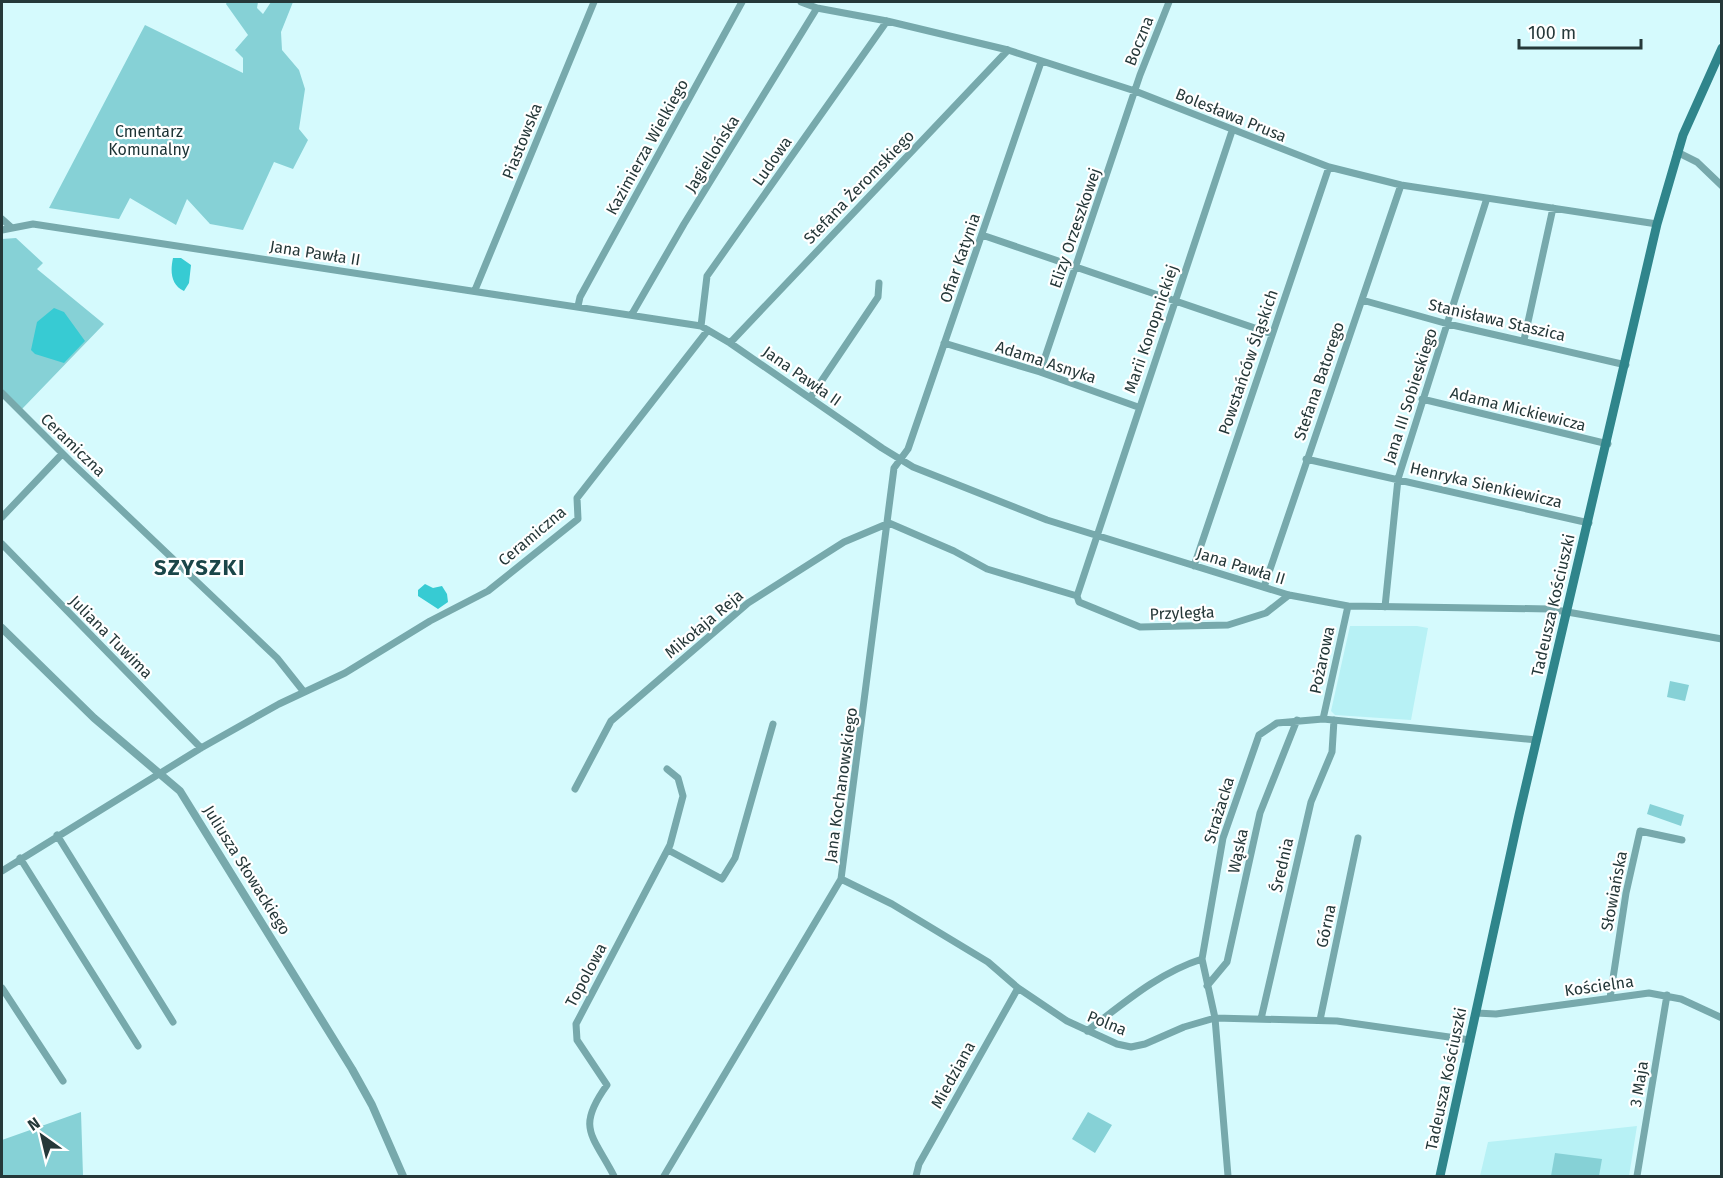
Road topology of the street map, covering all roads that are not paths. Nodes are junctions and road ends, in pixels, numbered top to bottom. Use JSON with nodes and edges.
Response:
{"nodes":[{"id":1,"x":594,"y":2,"type":"edge"},
{"id":2,"x":742,"y":2,"type":"edge"},
{"id":3,"x":801,"y":2,"type":"edge"},
{"id":4,"x":1169,"y":2,"type":"edge"},
{"id":5,"x":817,"y":8,"type":"junction"},
{"id":6,"x":887,"y":21,"type":"junction"},
{"id":7,"x":1722,"y":48,"type":"edge"},
{"id":8,"x":1008,"y":50,"type":"junction"},
{"id":9,"x":1041,"y":62,"type":"junction"},
{"id":10,"x":1135,"y":91,"type":"junction"},
{"id":11,"x":1232,"y":131,"type":"junction"},
{"id":12,"x":1677,"y":152,"type":"junction"},
{"id":13,"x":1329,"y":167,"type":"junction"},
{"id":14,"x":1401,"y":185,"type":"junction"},
{"id":15,"x":1722,"y":186,"type":"edge"},
{"id":16,"x":1487,"y":198,"type":"junction"},
{"id":17,"x":1553,"y":208,"type":"junction"},
{"id":18,"x":2,"y":219,"type":"edge"},
{"id":19,"x":1657,"y":224,"type":"junction"},
{"id":20,"x":11,"y":227,"type":"junction"},
{"id":21,"x":2,"y":230,"type":"edge"},
{"id":22,"x":982,"y":235,"type":"junction"},
{"id":23,"x":1077,"y":267,"type":"junction"},
{"id":24,"x":879,"y":283,"type":"dead end"},
{"id":25,"x":475,"y":290,"type":"junction"},
{"id":26,"x":1175,"y":299,"type":"junction"},
{"id":27,"x":1362,"y":300,"type":"junction"},
{"id":28,"x":578,"y":306,"type":"junction"},
{"id":29,"x":632,"y":314,"type":"junction"},
{"id":30,"x":1448,"y":324,"type":"junction"},
{"id":31,"x":701,"y":326,"type":"junction"},
{"id":32,"x":708,"y":330,"type":"junction"},
{"id":33,"x":1272,"y":334,"type":"junction"},
{"id":34,"x":1524,"y":340,"type":"junction"},
{"id":35,"x":730,"y":343,"type":"junction"},
{"id":36,"x":944,"y":343,"type":"junction"},
{"id":37,"x":1626,"y":364,"type":"junction"},
{"id":38,"x":1040,"y":372,"type":"junction"},
{"id":39,"x":2,"y":393,"type":"edge"},
{"id":40,"x":810,"y":398,"type":"junction"},
{"id":41,"x":1422,"y":399,"type":"junction"},
{"id":42,"x":1138,"y":408,"type":"junction"},
{"id":43,"x":1608,"y":444,"type":"junction"},
{"id":44,"x":62,"y":454,"type":"junction"},
{"id":45,"x":1306,"y":459,"type":"junction"},
{"id":46,"x":900,"y":460,"type":"junction"},
{"id":47,"x":1398,"y":478,"type":"junction"},
{"id":48,"x":2,"y":517,"type":"edge"},
{"id":49,"x":889,"y":523,"type":"junction"},
{"id":50,"x":1589,"y":523,"type":"junction"},
{"id":51,"x":1096,"y":536,"type":"junction"},
{"id":52,"x":2,"y":544,"type":"edge"},
{"id":53,"x":1194,"y":566,"type":"junction"},
{"id":54,"x":1264,"y":587,"type":"junction"},
{"id":55,"x":1289,"y":595,"type":"junction"},
{"id":56,"x":1077,"y":596,"type":"junction"},
{"id":57,"x":1348,"y":606,"type":"junction"},
{"id":58,"x":1386,"y":607,"type":"junction"},
{"id":59,"x":1567,"y":612,"type":"junction"},
{"id":60,"x":2,"y":628,"type":"edge"},
{"id":61,"x":1722,"y":639,"type":"edge"},
{"id":62,"x":304,"y":692,"type":"junction"},
{"id":63,"x":1323,"y":719,"type":"junction"},
{"id":64,"x":1297,"y":720,"type":"junction"},
{"id":65,"x":1334,"y":720,"type":"junction"},
{"id":66,"x":773,"y":724,"type":"dead end"},
{"id":67,"x":1537,"y":740,"type":"junction"},
{"id":68,"x":201,"y":748,"type":"junction"},
{"id":69,"x":667,"y":769,"type":"dead end"},
{"id":70,"x":161,"y":773,"type":"junction"},
{"id":71,"x":575,"y":789,"type":"dead end"},
{"id":72,"x":57,"y":835,"type":"junction"},
{"id":73,"x":1358,"y":838,"type":"dead end"},
{"id":74,"x":1682,"y":840,"type":"dead end"},
{"id":75,"x":668,"y":850,"type":"junction"},
{"id":76,"x":20,"y":858,"type":"junction"},
{"id":77,"x":2,"y":871,"type":"edge"},
{"id":78,"x":842,"y":879,"type":"junction"},
{"id":79,"x":1202,"y":959,"type":"junction"},
{"id":80,"x":1207,"y":986,"type":"junction"},
{"id":81,"x":2,"y":988,"type":"edge"},
{"id":82,"x":1018,"y":988,"type":"junction"},
{"id":83,"x":1667,"y":995,"type":"junction"},
{"id":84,"x":1610,"y":998,"type":"junction"},
{"id":85,"x":1476,"y":1013,"type":"junction"},
{"id":86,"x":1215,"y":1018,"type":"junction"},
{"id":87,"x":1722,"y":1018,"type":"edge"},
{"id":88,"x":1262,"y":1019,"type":"junction"},
{"id":89,"x":1320,"y":1020,"type":"junction"},
{"id":90,"x":173,"y":1022,"type":"dead end"},
{"id":91,"x":1087,"y":1031,"type":"junction"},
{"id":92,"x":1470,"y":1040,"type":"junction"},
{"id":93,"x":138,"y":1046,"type":"dead end"},
{"id":94,"x":63,"y":1081,"type":"dead end"},
{"id":95,"x":403,"y":1176,"type":"edge"},
{"id":96,"x":614,"y":1176,"type":"edge"},
{"id":97,"x":664,"y":1176,"type":"edge"},
{"id":98,"x":916,"y":1176,"type":"edge"},
{"id":99,"x":1228,"y":1176,"type":"edge"},
{"id":100,"x":1440,"y":1176,"type":"edge"},
{"id":101,"x":1637,"y":1176,"type":"edge"}],
"edges":[{"from":1,"to":25,"type":"street","name":"Piastowska"},
{"from":2,"to":28,"type":"street","name":"Kazimierza Wielkiego"},
{"from":3,"to":5,"type":"street","name":"Bolesława Prusa"},
{"from":4,"to":10,"type":"street","name":"Boczna"},
{"from":5,"to":6,"type":"street","name":"Bolesława Prusa"},
{"from":5,"to":29,"type":"street","name":"Jagiellońska"},
{"from":6,"to":8,"type":"street","name":"Bolesława Prusa"},
{"from":6,"to":31,"type":"street","name":"Ludowa"},
{"from":7,"to":12,"type":"main road","name":"Tadeusza Kościuszki"},
{"from":8,"to":9,"type":"street","name":"Bolesława Prusa"},
{"from":8,"to":35,"type":"street","name":"Stefana Żeromskiego"},
{"from":9,"to":10,"type":"street","name":"Bolesława Prusa"},
{"from":9,"to":22,"type":"street","name":"Ofiar Katynia"},
{"from":10,"to":11,"type":"street","name":"Bolesława Prusa"},
{"from":10,"to":23,"type":"street","name":"Elizy Orzeszkowej"},
{"from":11,"to":13,"type":"street","name":"Bolesława Prusa"},
{"from":11,"to":26,"type":"street","name":"Marii Konopnickiej"},
{"from":12,"to":15,"type":"street"},
{"from":12,"to":19,"type":"main road","name":"Tadeusza Kościuszki"},
{"from":13,"to":14,"type":"street","name":"Bolesława Prusa"},
{"from":13,"to":33,"type":"street","name":"Powstańców Śląskich"},
{"from":14,"to":16,"type":"street","name":"Bolesława Prusa"},
{"from":14,"to":27,"type":"street","name":"Stefana Batorego"},
{"from":16,"to":17,"type":"street","name":"Bolesława Prusa"},
{"from":16,"to":30,"type":"street","name":"Jana III Sobieskiego"},
{"from":17,"to":19,"type":"street","name":"Bolesława Prusa"},
{"from":17,"to":34,"type":"street"},
{"from":18,"to":20,"type":"street"},
{"from":19,"to":37,"type":"main road","name":"Tadeusza Kościuszki"},
{"from":20,"to":21,"type":"street","name":"Jana Pawła II"},
{"from":20,"to":25,"type":"street","name":"Jana Pawła II"},
{"from":22,"to":23,"type":"street"},
{"from":22,"to":36,"type":"street","name":"Ofiar Katynia"},
{"from":23,"to":26,"type":"street"},
{"from":23,"to":38,"type":"street","name":"Elizy Orzeszkowej"},
{"from":24,"to":40,"type":"street"},
{"from":25,"to":28,"type":"street","name":"Jana Pawła II"},
{"from":26,"to":33,"type":"street"},
{"from":26,"to":42,"type":"street","name":"Marii Konopnickiej"},
{"from":27,"to":30,"type":"street","name":"Stanisława Staszica"},
{"from":27,"to":45,"type":"street","name":"Stefana Batorego"},
{"from":28,"to":29,"type":"street","name":"Jana Pawła II"},
{"from":29,"to":31,"type":"street","name":"Jana Pawła II"},
{"from":30,"to":34,"type":"street","name":"Stanisława Staszica"},
{"from":30,"to":41,"type":"street","name":"Jana III Sobieskiego"},
{"from":31,"to":32,"type":"street","name":"Jana Pawła II"},
{"from":32,"to":35,"type":"street","name":"Jana Pawła II"},
{"from":32,"to":62,"type":"street","name":"Ceramiczna"},
{"from":33,"to":53,"type":"street","name":"Powstańców Śląskich"},
{"from":34,"to":37,"type":"street","name":"Stanisława Staszica"},
{"from":35,"to":40,"type":"street","name":"Jana Pawła II"},
{"from":36,"to":38,"type":"street","name":"Adama Asnyka"},
{"from":36,"to":46,"type":"street","name":"Ofiar Katynia"},
{"from":37,"to":43,"type":"main road","name":"Tadeusza Kościuszki"},
{"from":38,"to":42,"type":"street","name":"Adama Asnyka"},
{"from":39,"to":44,"type":"street","name":"Ceramiczna"},
{"from":40,"to":46,"type":"street","name":"Jana Pawła II"},
{"from":41,"to":43,"type":"street","name":"Adama Mickiewicza"},
{"from":41,"to":47,"type":"street","name":"Jana III Sobieskiego"},
{"from":42,"to":51,"type":"street","name":"Marii Konopnickiej"},
{"from":43,"to":50,"type":"main road","name":"Tadeusza Kościuszki"},
{"from":44,"to":48,"type":"street"},
{"from":44,"to":62,"type":"street","name":"Ceramiczna"},
{"from":45,"to":47,"type":"street","name":"Henryka Sienkiewicza"},
{"from":45,"to":54,"type":"street","name":"Stefana Batorego"},
{"from":46,"to":49,"type":"street","name":"Jana Kochanowskiego"},
{"from":46,"to":51,"type":"street","name":"Jana Pawła II"},
{"from":47,"to":50,"type":"street","name":"Henryka Sienkiewicza"},
{"from":47,"to":58,"type":"street","name":"Jana III Sobieskiego"},
{"from":49,"to":56,"type":"street","name":"Przyległa"},
{"from":49,"to":71,"type":"street","name":"Mikołaja Reja"},
{"from":49,"to":78,"type":"street","name":"Jana Kochanowskiego"},
{"from":50,"to":59,"type":"main road","name":"Tadeusza Kościuszki"},
{"from":51,"to":53,"type":"street","name":"Jana Pawła II"},
{"from":51,"to":56,"type":"street"},
{"from":52,"to":68,"type":"street","name":"Juliana Tuwima"},
{"from":53,"to":54,"type":"street","name":"Jana Pawła II"},
{"from":54,"to":55,"type":"street","name":"Jana Pawła II"},
{"from":55,"to":56,"type":"street","name":"Przyległa"},
{"from":55,"to":57,"type":"street","name":"Jana Pawła II"},
{"from":57,"to":58,"type":"street","name":"Jana Pawła II"},
{"from":57,"to":63,"type":"street","name":"Pożarowa"},
{"from":58,"to":59,"type":"street","name":"Jana Pawła II"},
{"from":59,"to":61,"type":"street","name":"Jana Pawła II"},
{"from":59,"to":67,"type":"main road","name":"Tadeusza Kościuszki"},
{"from":60,"to":70,"type":"street","name":"Juliusza Słowackiego"},
{"from":62,"to":68,"type":"street","name":"Ceramiczna"},
{"from":63,"to":64,"type":"street","name":"Strażacka"},
{"from":63,"to":65,"type":"street","name":"Strażacka"},
{"from":64,"to":79,"type":"street","name":"Strażacka"},
{"from":64,"to":80,"type":"street","name":"Wąska"},
{"from":65,"to":67,"type":"street","name":"Strażacka"},
{"from":65,"to":88,"type":"street","name":"Średnia"},
{"from":66,"to":75,"type":"street"},
{"from":67,"to":85,"type":"main road","name":"Tadeusza Kościuszki"},
{"from":68,"to":70,"type":"street","name":"Ceramiczna"},
{"from":69,"to":75,"type":"street","name":"Topolowa"},
{"from":70,"to":72,"type":"street","name":"Ceramiczna"},
{"from":70,"to":95,"type":"street","name":"Juliusza Słowackiego"},
{"from":72,"to":76,"type":"street","name":"Ceramiczna"},
{"from":72,"to":90,"type":"street"},
{"from":73,"to":89,"type":"street","name":"Górna"},
{"from":74,"to":84,"type":"street","name":"Słowiańska"},
{"from":75,"to":96,"type":"street","name":"Topolowa"},
{"from":76,"to":77,"type":"street","name":"Ceramiczna"},
{"from":76,"to":93,"type":"street"},
{"from":78,"to":82,"type":"street","name":"Polna"},
{"from":78,"to":97,"type":"street","name":"Jana Kochanowskiego"},
{"from":79,"to":80,"type":"street","name":"Strażacka"},
{"from":79,"to":91,"type":"street"},
{"from":80,"to":86,"type":"street","name":"Strażacka"},
{"from":81,"to":94,"type":"street"},
{"from":82,"to":91,"type":"street","name":"Polna"},
{"from":82,"to":98,"type":"street","name":"Miedziana"},
{"from":83,"to":84,"type":"street","name":"Kościelna"},
{"from":83,"to":87,"type":"street","name":"Kościelna"},
{"from":83,"to":101,"type":"street","name":"3 Maja"},
{"from":84,"to":85,"type":"street","name":"Kościelna"},
{"from":85,"to":92,"type":"main road","name":"Tadeusza Kościuszki"},
{"from":86,"to":88,"type":"street","name":"Polna"},
{"from":86,"to":91,"type":"street","name":"Polna"},
{"from":86,"to":99,"type":"street","name":"Strażacka"},
{"from":88,"to":89,"type":"street","name":"Polna"},
{"from":89,"to":92,"type":"street","name":"Polna"},
{"from":92,"to":100,"type":"main road","name":"Tadeusza Kościuszki"}]}
